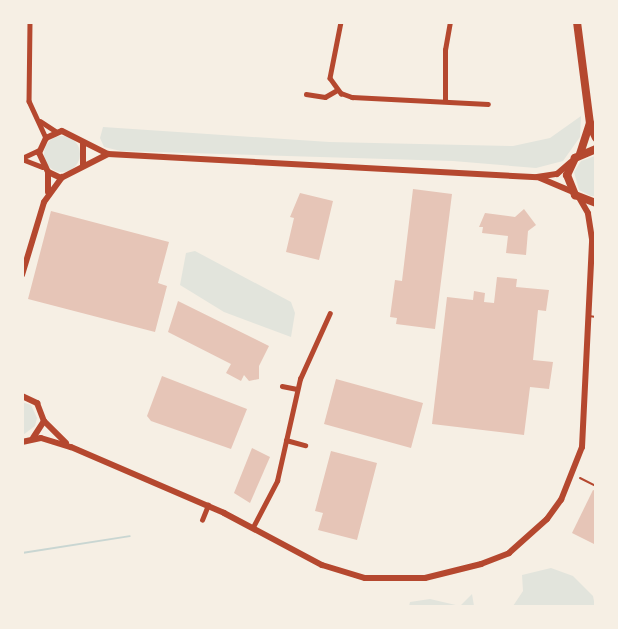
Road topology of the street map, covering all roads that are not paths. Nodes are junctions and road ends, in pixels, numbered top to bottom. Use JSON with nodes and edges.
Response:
{"nodes":[{"id":1,"x":30,"y":22,"type":"edge"},
{"id":2,"x":341,"y":22,"type":"edge"},
{"id":3,"x":450,"y":22,"type":"edge"},
{"id":4,"x":577,"y":22,"type":"edge"},
{"id":5,"x":337,"y":90,"type":"junction"},
{"id":6,"x":306,"y":94,"type":"dead end"},
{"id":7,"x":445,"y":101,"type":"junction"},
{"id":8,"x":488,"y":104,"type":"dead end"},
{"id":9,"x":40,"y":121,"type":"junction"},
{"id":10,"x":590,"y":123,"type":"junction"},
{"id":11,"x":57,"y":132,"type":"junction"},
{"id":12,"x":46,"y":138,"type":"junction"},
{"id":13,"x":596,"y":138,"type":"edge"},
{"id":14,"x":83,"y":143,"type":"junction"},
{"id":15,"x":596,"y":149,"type":"edge"},
{"id":16,"x":39,"y":150,"type":"junction"},
{"id":17,"x":108,"y":154,"type":"junction"},
{"id":18,"x":580,"y":154,"type":"junction"},
{"id":19,"x":22,"y":159,"type":"edge"},
{"id":20,"x":571,"y":162,"type":"junction"},
{"id":21,"x":83,"y":165,"type":"junction"},
{"id":22,"x":45,"y":170,"type":"junction"},
{"id":23,"x":62,"y":177,"type":"junction"},
{"id":24,"x":537,"y":177,"type":"junction"},
{"id":25,"x":571,"y":190,"type":"junction"},
{"id":26,"x":48,"y":192,"type":"junction"},
{"id":27,"x":580,"y":199,"type":"junction"},
{"id":28,"x":596,"y":203,"type":"edge"},
{"id":29,"x":596,"y":223,"type":"edge"},
{"id":30,"x":592,"y":239,"type":"junction"},
{"id":31,"x":22,"y":275,"type":"edge"},
{"id":32,"x":330,"y":313,"type":"dead end"},
{"id":33,"x":592,"y":316,"type":"edge"},
{"id":34,"x":282,"y":386,"type":"dead end"},
{"id":35,"x":297,"y":389,"type":"junction"},
{"id":36,"x":24,"y":395,"type":"edge"},
{"id":37,"x":44,"y":421,"type":"junction"},
{"id":38,"x":33,"y":438,"type":"junction"},
{"id":39,"x":286,"y":440,"type":"junction"},
{"id":40,"x":22,"y":442,"type":"edge"},
{"id":41,"x":305,"y":445,"type":"dead end"},
{"id":42,"x":71,"y":447,"type":"junction"},
{"id":43,"x":580,"y":478,"type":"dead end"},
{"id":44,"x":596,"y":486,"type":"edge"},
{"id":45,"x":208,"y":505,"type":"junction"},
{"id":46,"x":202,"y":520,"type":"dead end"},
{"id":47,"x":253,"y":527,"type":"junction"}],
"edges":[{"from":1,"to":9,"type":"street"},
{"from":2,"to":5,"type":"street"},
{"from":3,"to":7,"type":"street"},
{"from":4,"to":10,"type":"highway"},
{"from":5,"to":6,"type":"street"},
{"from":5,"to":7,"type":"street"},
{"from":7,"to":8,"type":"street"},
{"from":9,"to":11,"type":"street"},
{"from":9,"to":12,"type":"street"},
{"from":10,"to":13,"type":"highway"},
{"from":10,"to":18,"type":"highway"},
{"from":11,"to":12,"type":"street"},
{"from":11,"to":14,"type":"street"},
{"from":12,"to":16,"type":"street"},
{"from":14,"to":17,"type":"street"},
{"from":14,"to":21,"type":"street"},
{"from":15,"to":18,"type":"highway"},
{"from":16,"to":19,"type":"street"},
{"from":16,"to":22,"type":"street"},
{"from":17,"to":21,"type":"street"},
{"from":17,"to":24,"type":"street"},
{"from":18,"to":20,"type":"highway"},
{"from":19,"to":22,"type":"street"},
{"from":20,"to":24,"type":"street"},
{"from":20,"to":25,"type":"highway"},
{"from":21,"to":23,"type":"street"},
{"from":22,"to":23,"type":"street"},
{"from":22,"to":26,"type":"street"},
{"from":23,"to":26,"type":"street"},
{"from":24,"to":25,"type":"street"},
{"from":25,"to":27,"type":"highway"},
{"from":26,"to":31,"type":"street"},
{"from":27,"to":28,"type":"highway"},
{"from":27,"to":30,"type":"street"},
{"from":29,"to":30,"type":"street"},
{"from":30,"to":33,"type":"street"},
{"from":32,"to":35,"type":"street"},
{"from":33,"to":47,"type":"street"},
{"from":34,"to":35,"type":"street"},
{"from":35,"to":39,"type":"street"},
{"from":36,"to":37,"type":"street"},
{"from":37,"to":38,"type":"street"},
{"from":37,"to":42,"type":"street"},
{"from":38,"to":40,"type":"street"},
{"from":38,"to":42,"type":"street"},
{"from":39,"to":41,"type":"street"},
{"from":39,"to":47,"type":"street"},
{"from":42,"to":45,"type":"street"},
{"from":43,"to":44,"type":"lane"},
{"from":45,"to":46,"type":"street"},
{"from":45,"to":47,"type":"street"}]}
